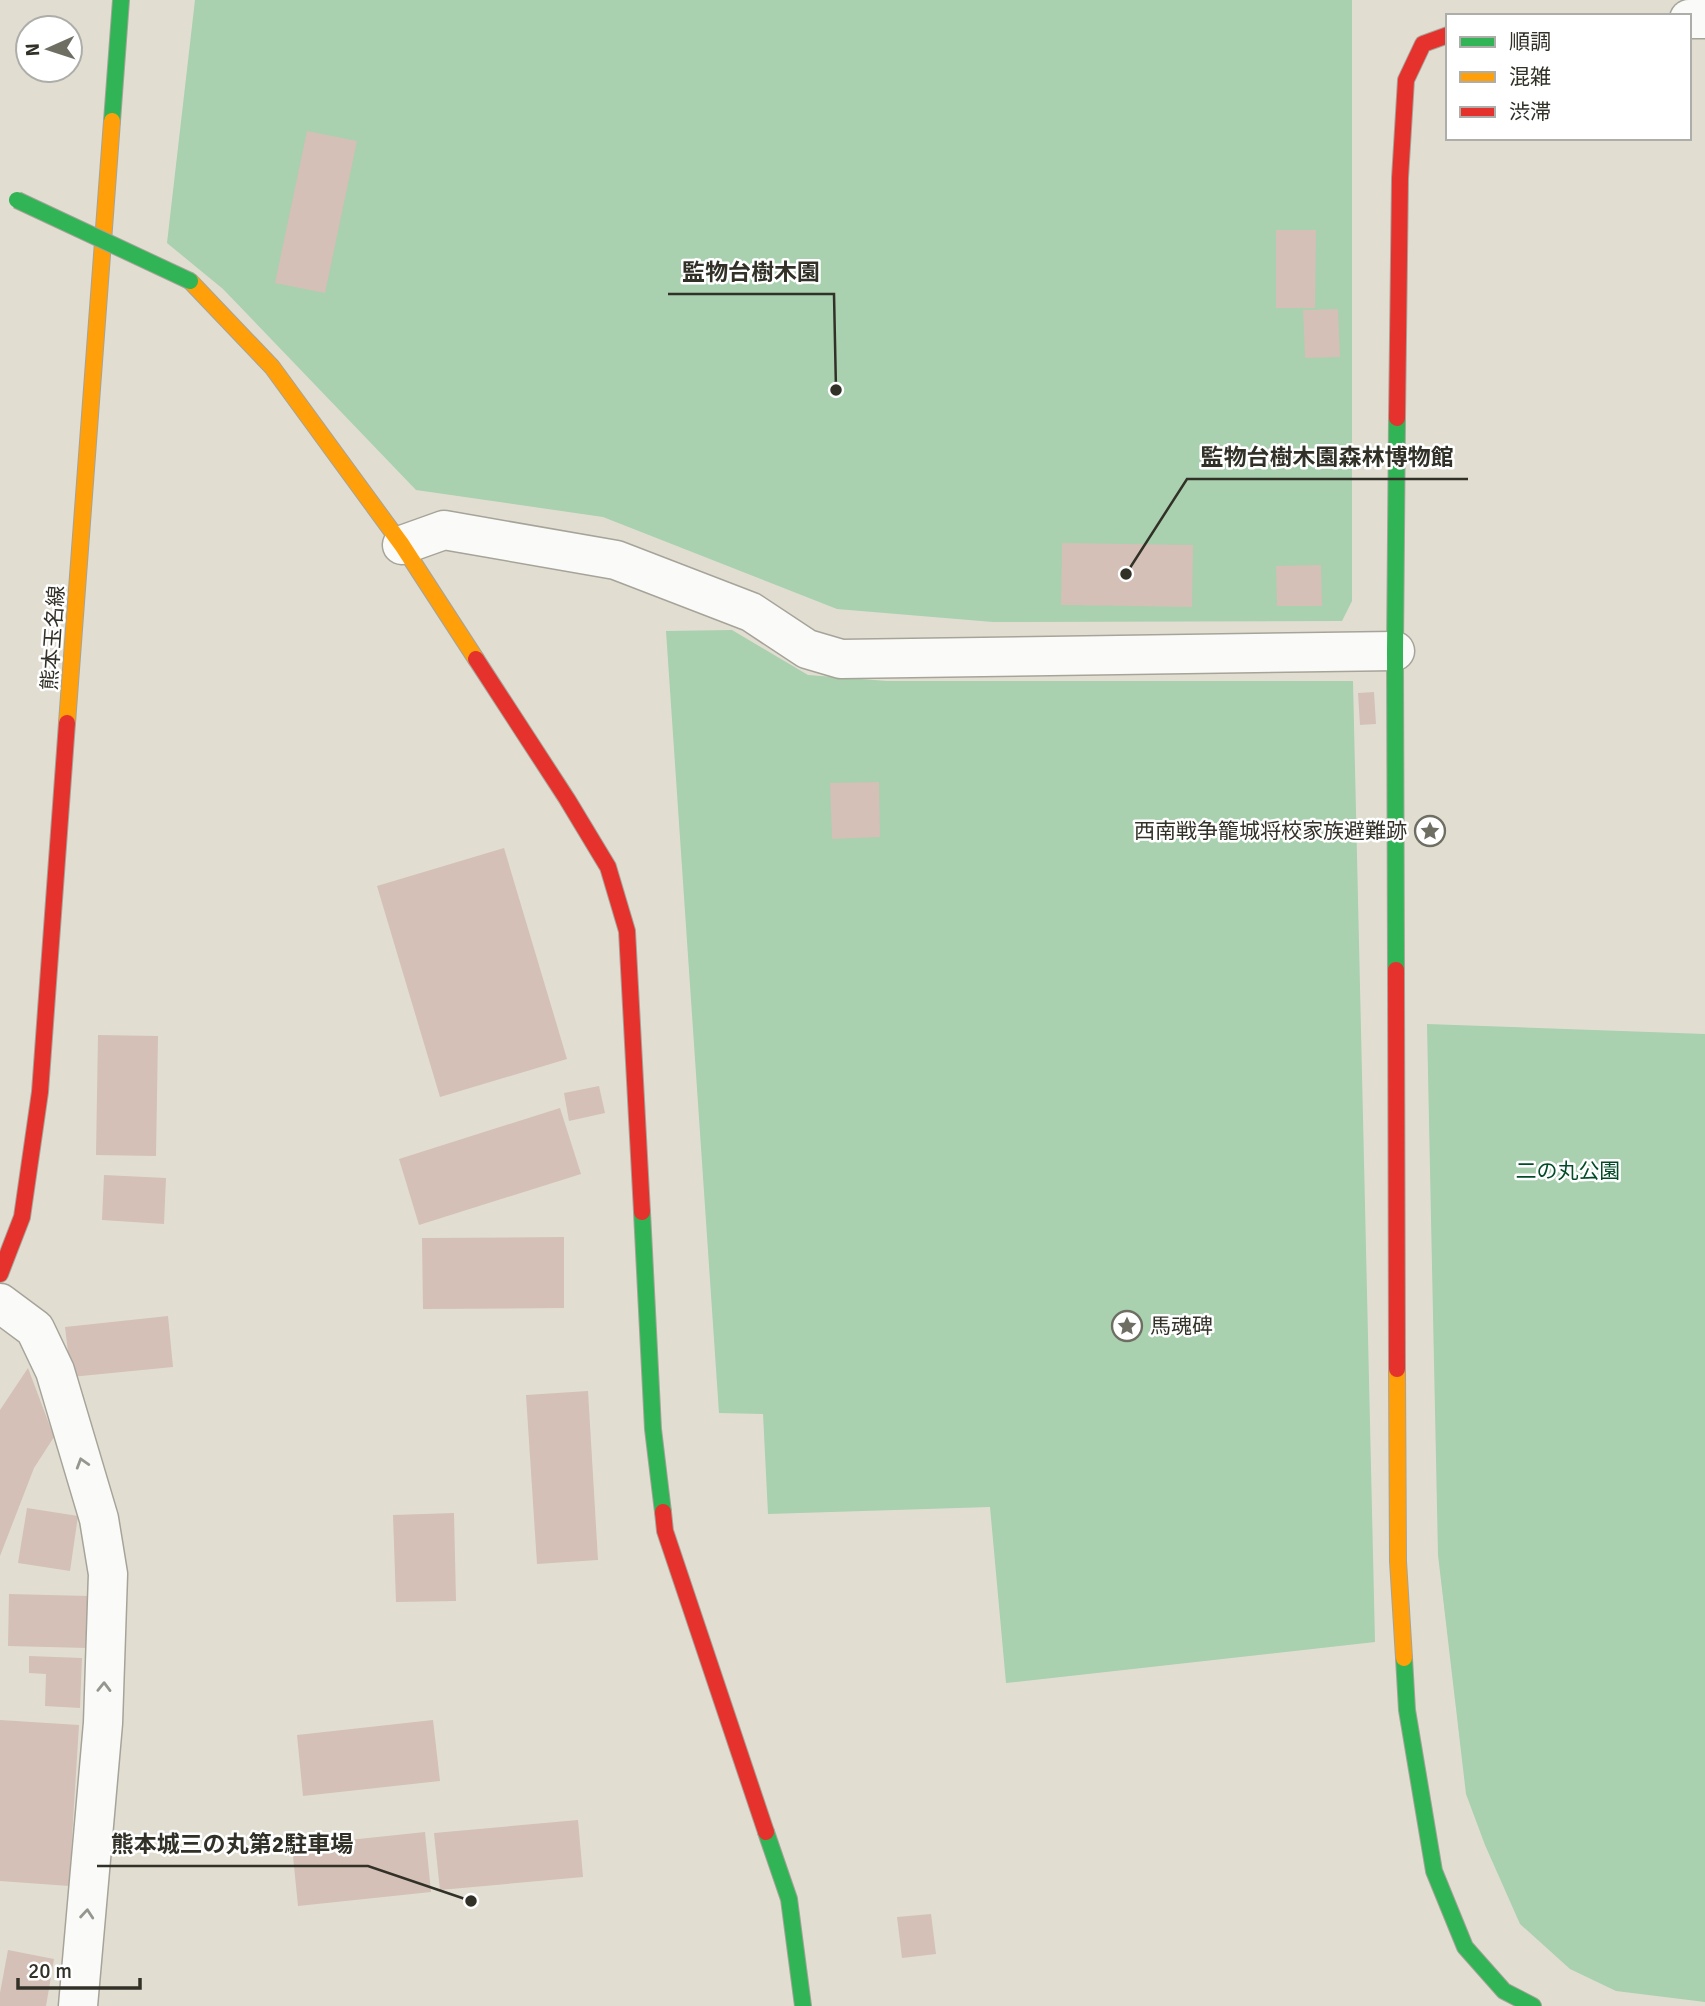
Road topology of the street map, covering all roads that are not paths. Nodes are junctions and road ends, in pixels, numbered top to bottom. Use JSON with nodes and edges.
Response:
{"nodes":[{"id":1,"x":121,"y":0,"type":"edge"},
{"id":2,"x":1446,"y":36,"type":"edge"},
{"id":3,"x":0,"y":191,"type":"edge"},
{"id":4,"x":402,"y":545,"type":"junction"},
{"id":5,"x":1395,"y":652,"type":"junction"},
{"id":6,"x":11,"y":1217,"type":"edge"},
{"id":7,"x":0,"y":1274,"type":"edge"},
{"id":8,"x":0,"y":1303,"type":"edge"},
{"id":9,"x":78,"y":2006,"type":"edge"},
{"id":10,"x":803,"y":2006,"type":"edge"},
{"id":11,"x":1533,"y":2006,"type":"edge"}],
"edges":[{"from":1,"to":6,"type":"street","name":"熊本玉名線"},
{"from":2,"to":5,"type":"street"},
{"from":3,"to":4,"type":"street","bridge":true},
{"from":4,"to":5,"type":"street"},
{"from":4,"to":10,"type":"street"},
{"from":5,"to":11,"type":"street"},
{"from":6,"to":7,"type":"street","name":"熊本玉名線"},
{"from":9,"to":8,"type":"street","one_way":true}]}
